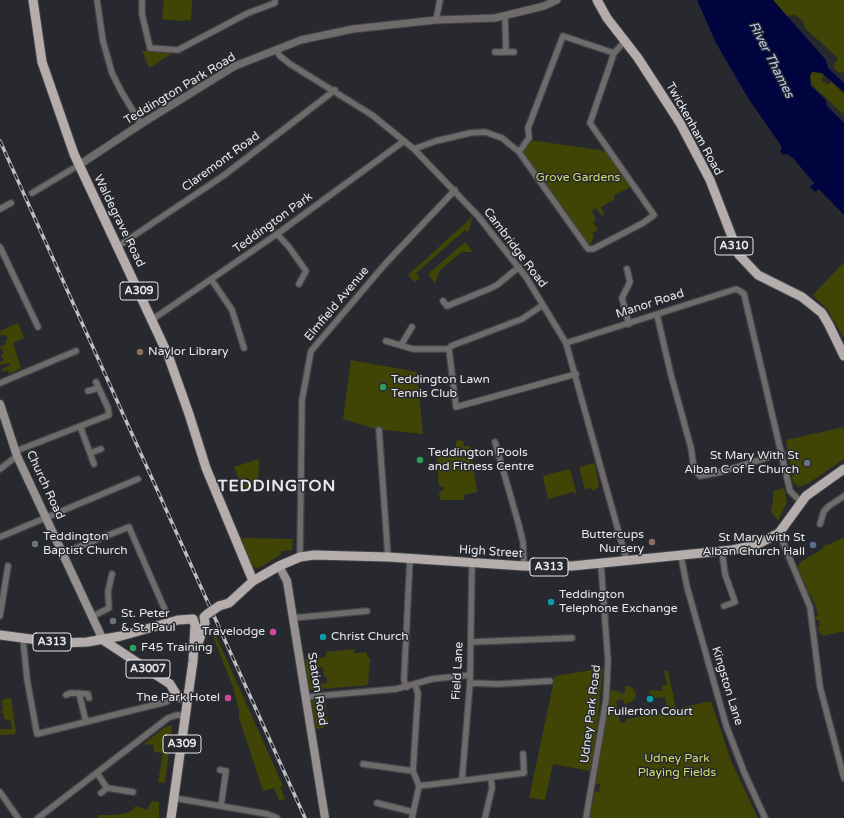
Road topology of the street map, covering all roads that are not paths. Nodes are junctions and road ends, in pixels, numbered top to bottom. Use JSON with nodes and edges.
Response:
{"nodes":[{"id":1,"x":32,"y":0,"type":"edge"},
{"id":2,"x":96,"y":0,"type":"edge"},
{"id":3,"x":142,"y":0,"type":"edge"},
{"id":4,"x":275,"y":0,"type":"edge"},
{"id":5,"x":440,"y":0,"type":"edge"},
{"id":6,"x":557,"y":0,"type":"edge"},
{"id":7,"x":597,"y":0,"type":"edge"},
{"id":8,"x":505,"y":16,"type":"junction"},
{"id":9,"x":436,"y":20,"type":"junction"},
{"id":10,"x":625,"y":41,"type":"junction"},
{"id":11,"x":276,"y":50,"type":"junction"},
{"id":12,"x":495,"y":52,"type":"dead end"},
{"id":13,"x":506,"y":52,"type":"junction"},
{"id":14,"x":514,"y":52,"type":"dead end"},
{"id":15,"x":614,"y":53,"type":"junction"},
{"id":16,"x":335,"y":90,"type":"junction"},
{"id":17,"x":141,"y":124,"type":"junction"},
{"id":18,"x":404,"y":141,"type":"junction"},
{"id":19,"x":414,"y":149,"type":"junction"},
{"id":20,"x":519,"y":152,"type":"junction"},
{"id":21,"x":79,"y":165,"type":"junction"},
{"id":22,"x":455,"y":190,"type":"junction"},
{"id":23,"x":32,"y":193,"type":"dead end"},
{"id":24,"x":12,"y":203,"type":"dead end"},
{"id":25,"x":0,"y":209,"type":"edge"},
{"id":26,"x":277,"y":234,"type":"junction"},
{"id":27,"x":0,"y":247,"type":"edge"},
{"id":28,"x":117,"y":247,"type":"junction"},
{"id":29,"x":519,"y":267,"type":"junction"},
{"id":30,"x":627,"y":270,"type":"dead end"},
{"id":31,"x":211,"y":279,"type":"junction"},
{"id":32,"x":299,"y":284,"type":"dead end"},
{"id":33,"x":443,"y":301,"type":"dead end"},
{"id":34,"x":543,"y":305,"type":"junction"},
{"id":35,"x":657,"y":315,"type":"junction"},
{"id":36,"x":153,"y":319,"type":"junction"},
{"id":37,"x":629,"y":324,"type":"junction"},
{"id":38,"x":38,"y":327,"type":"dead end"},
{"id":39,"x":412,"y":327,"type":"dead end"},
{"id":40,"x":386,"y":341,"type":"dead end"},
{"id":41,"x":566,"y":344,"type":"junction"},
{"id":42,"x":402,"y":345,"type":"junction"},
{"id":43,"x":244,"y":348,"type":"dead end"},
{"id":44,"x":449,"y":349,"type":"junction"},
{"id":45,"x":76,"y":351,"type":"dead end"},
{"id":46,"x":844,"y":356,"type":"edge"},
{"id":47,"x":576,"y":374,"type":"junction"},
{"id":48,"x":0,"y":383,"type":"edge"},
{"id":49,"x":88,"y":391,"type":"dead end"},
{"id":50,"x":0,"y":404,"type":"edge"},
{"id":51,"x":80,"y":426,"type":"junction"},
{"id":52,"x":379,"y":430,"type":"dead end"},
{"id":53,"x":495,"y":442,"type":"dead end"},
{"id":54,"x":100,"y":449,"type":"dead end"},
{"id":55,"x":17,"y":453,"type":"junction"},
{"id":56,"x":90,"y":453,"type":"junction"},
{"id":57,"x":782,"y":453,"type":"junction"},
{"id":58,"x":94,"y":464,"type":"dead end"},
{"id":59,"x":844,"y":469,"type":"edge"},
{"id":60,"x":0,"y":470,"type":"edge"},
{"id":61,"x":138,"y":479,"type":"dead end"},
{"id":62,"x":844,"y":496,"type":"edge"},
{"id":63,"x":800,"y":502,"type":"junction"},
{"id":64,"x":47,"y":517,"type":"junction"},
{"id":65,"x":820,"y":524,"type":"dead end"},
{"id":66,"x":779,"y":533,"type":"junction"},
{"id":67,"x":0,"y":536,"type":"edge"},
{"id":68,"x":722,"y":551,"type":"junction"},
{"id":69,"x":63,"y":553,"type":"junction"},
{"id":70,"x":681,"y":556,"type":"junction"},
{"id":71,"x":300,"y":557,"type":"junction"},
{"id":72,"x":388,"y":557,"type":"junction"},
{"id":73,"x":410,"y":558,"type":"junction"},
{"id":74,"x":627,"y":562,"type":"junction"},
{"id":75,"x":472,"y":563,"type":"junction"},
{"id":76,"x":601,"y":565,"type":"junction"},
{"id":77,"x":8,"y":566,"type":"dead end"},
{"id":78,"x":279,"y":566,"type":"junction"},
{"id":79,"x":524,"y":566,"type":"junction"},
{"id":80,"x":112,"y":574,"type":"dead end"},
{"id":81,"x":253,"y":580,"type":"junction"},
{"id":82,"x":724,"y":606,"type":"dead end"},
{"id":83,"x":165,"y":610,"type":"dead end"},
{"id":84,"x":366,"y":611,"type":"dead end"},
{"id":85,"x":0,"y":616,"type":"edge"},
{"id":86,"x":93,"y":616,"type":"junction"},
{"id":87,"x":293,"y":618,"type":"junction"},
{"id":88,"x":201,"y":622,"type":"junction"},
{"id":89,"x":0,"y":635,"type":"edge"},
{"id":90,"x":572,"y":638,"type":"dead end"},
{"id":91,"x":23,"y":639,"type":"junction"},
{"id":92,"x":103,"y":640,"type":"junction"},
{"id":93,"x":471,"y":642,"type":"junction"},
{"id":94,"x":470,"y":675,"type":"junction"},
{"id":95,"x":550,"y":681,"type":"dead end"},
{"id":96,"x":470,"y":683,"type":"junction"},
{"id":97,"x":415,"y":685,"type":"junction"},
{"id":98,"x":407,"y":687,"type":"junction"},
{"id":99,"x":79,"y":693,"type":"junction"},
{"id":100,"x":66,"y":695,"type":"dead end"},
{"id":101,"x":177,"y":695,"type":"junction"},
{"id":102,"x":306,"y":697,"type":"junction"},
{"id":103,"x":89,"y":698,"type":"dead end"},
{"id":104,"x":188,"y":699,"type":"junction"},
{"id":105,"x":186,"y":716,"type":"junction"},
{"id":106,"x":86,"y":722,"type":"junction"},
{"id":107,"x":523,"y":754,"type":"dead end"},
{"id":108,"x":363,"y":764,"type":"dead end"},
{"id":109,"x":220,"y":770,"type":"dead end"},
{"id":110,"x":414,"y":771,"type":"junction"},
{"id":111,"x":97,"y":773,"type":"junction"},
{"id":112,"x":491,"y":778,"type":"junction"},
{"id":113,"x":844,"y":778,"type":"edge"},
{"id":114,"x":462,"y":780,"type":"junction"},
{"id":115,"x":419,"y":786,"type":"junction"},
{"id":116,"x":108,"y":788,"type":"junction"},
{"id":117,"x":0,"y":792,"type":"edge"},
{"id":118,"x":133,"y":792,"type":"dead end"},
{"id":119,"x":101,"y":793,"type":"dead end"},
{"id":120,"x":174,"y":798,"type":"junction"},
{"id":121,"x":377,"y":803,"type":"dead end"},
{"id":122,"x":221,"y":806,"type":"junction"},
{"id":123,"x":412,"y":815,"type":"edge"},
{"id":124,"x":18,"y":818,"type":"edge"},
{"id":125,"x":38,"y":818,"type":"edge"},
{"id":126,"x":171,"y":818,"type":"edge"},
{"id":127,"x":276,"y":818,"type":"edge"},
{"id":128,"x":325,"y":818,"type":"edge"},
{"id":129,"x":485,"y":818,"type":"edge"},
{"id":130,"x":586,"y":818,"type":"edge"},
{"id":131,"x":765,"y":818,"type":"edge"}],
"edges":[{"from":1,"to":21,"type":"main road","name":"Waldegrave Road","number":"A309"},
{"from":2,"to":17,"type":"street"},
{"from":3,"to":4,"type":"street"},
{"from":5,"to":9,"type":"street"},
{"from":6,"to":8,"type":"street","name":"Teddington Park Road"},
{"from":7,"to":10,"type":"main road","name":"Twickenham Road","number":"A310"},
{"from":8,"to":9,"type":"street","name":"Teddington Park Road"},
{"from":8,"to":13,"type":"street"},
{"from":9,"to":11,"type":"street","name":"Teddington Park Road"},
{"from":10,"to":15,"type":"street"},
{"from":10,"to":46,"type":"main road","name":"Twickenham Road","number":"A310"},
{"from":11,"to":16,"type":"street","name":"Cambridge Road"},
{"from":11,"to":17,"type":"street","name":"Teddington Park Road"},
{"from":12,"to":13,"type":"street"},
{"from":13,"to":14,"type":"street"},
{"from":15,"to":20,"type":"street"},
{"from":15,"to":20,"type":"street"},
{"from":16,"to":18,"type":"street","name":"Cambridge Road"},
{"from":16,"to":28,"type":"street","name":"Claremont Road"},
{"from":17,"to":21,"type":"street","name":"Teddington Park Road"},
{"from":18,"to":19,"type":"street","name":"Cambridge Road"},
{"from":18,"to":26,"type":"street","name":"Teddington Park"},
{"from":19,"to":20,"type":"street"},
{"from":19,"to":22,"type":"street","name":"Cambridge Road"},
{"from":21,"to":23,"type":"street"},
{"from":21,"to":28,"type":"main road","name":"Waldegrave Road","number":"A309"},
{"from":22,"to":29,"type":"street","name":"Cambridge Road"},
{"from":22,"to":71,"type":"street","name":"Elmfield Avenue"},
{"from":24,"to":25,"type":"street"},
{"from":26,"to":31,"type":"street","name":"Teddington Park"},
{"from":26,"to":32,"type":"street"},
{"from":27,"to":38,"type":"street"},
{"from":28,"to":36,"type":"main road","name":"Waldegrave Road","number":"A309"},
{"from":29,"to":33,"type":"street"},
{"from":29,"to":34,"type":"street","name":"Cambridge Road"},
{"from":30,"to":37,"type":"street"},
{"from":31,"to":36,"type":"street","name":"Teddington Park"},
{"from":31,"to":43,"type":"street"},
{"from":34,"to":41,"type":"street","name":"Cambridge Road"},
{"from":34,"to":44,"type":"street"},
{"from":35,"to":37,"type":"street","name":"Manor Road"},
{"from":35,"to":57,"type":"street"},
{"from":35,"to":57,"type":"street","name":"Manor Road"},
{"from":36,"to":81,"type":"main road","name":"Waldegrave Road","number":"A309"},
{"from":37,"to":41,"type":"street","name":"Manor Road"},
{"from":39,"to":42,"type":"street"},
{"from":40,"to":42,"type":"street"},
{"from":41,"to":47,"type":"street","name":"Cambridge Road"},
{"from":42,"to":44,"type":"street"},
{"from":44,"to":47,"type":"street"},
{"from":45,"to":48,"type":"street"},
{"from":47,"to":74,"type":"street","name":"Cambridge Road"},
{"from":49,"to":51,"type":"street"},
{"from":50,"to":55,"type":"main road","name":"Church Road"},
{"from":51,"to":55,"type":"street"},
{"from":51,"to":56,"type":"street"},
{"from":52,"to":72,"type":"street"},
{"from":53,"to":79,"type":"street"},
{"from":54,"to":56,"type":"street"},
{"from":55,"to":60,"type":"street"},
{"from":55,"to":64,"type":"main road","name":"Church Road"},
{"from":56,"to":58,"type":"street"},
{"from":57,"to":63,"type":"street"},
{"from":59,"to":63,"type":"main road","number":"A313"},
{"from":61,"to":64,"type":"street"},
{"from":62,"to":65,"type":"street"},
{"from":63,"to":66,"type":"main road","name":"High Street","number":"A313"},
{"from":64,"to":67,"type":"street"},
{"from":64,"to":69,"type":"main road","name":"Church Road"},
{"from":66,"to":68,"type":"main road","name":"High Street","number":"A313"},
{"from":66,"to":113,"type":"street"},
{"from":68,"to":70,"type":"main road","name":"High Street","number":"A313"},
{"from":68,"to":82,"type":"street"},
{"from":69,"to":83,"type":"street"},
{"from":69,"to":86,"type":"main road","name":"Church Road"},
{"from":70,"to":74,"type":"main road","name":"High Street","number":"A313"},
{"from":70,"to":131,"type":"street","name":"Kingston Lane"},
{"from":71,"to":72,"type":"main road","name":"High Street","number":"A313"},
{"from":71,"to":78,"type":"main road","name":"High Street","number":"A313"},
{"from":72,"to":73,"type":"main road","name":"High Street","number":"A313"},
{"from":73,"to":75,"type":"main road","name":"High Street","number":"A313"},
{"from":73,"to":98,"type":"street"},
{"from":74,"to":76,"type":"main road","name":"High Street","number":"A313"},
{"from":75,"to":79,"type":"main road","name":"High Street","number":"A313"},
{"from":75,"to":93,"type":"street","name":"Field Lane"},
{"from":76,"to":79,"type":"main road","name":"High Street","number":"A313"},
{"from":76,"to":130,"type":"street","name":"Udney Park Road"},
{"from":77,"to":85,"type":"street"},
{"from":78,"to":81,"type":"main road","name":"High Street","number":"A313"},
{"from":78,"to":87,"type":"main road","name":"Station Road"},
{"from":80,"to":86,"type":"street"},
{"from":81,"to":88,"type":"main road","name":"High Street","number":"A313","bridge":true},
{"from":84,"to":87,"type":"street"},
{"from":86,"to":92,"type":"main road","name":"Church Road"},
{"from":87,"to":102,"type":"main road","name":"Station Road"},
{"from":88,"to":92,"type":"main road","number":"A313"},
{"from":88,"to":104,"type":"main road","number":"A309"},
{"from":89,"to":91,"type":"main road","number":"A313"},
{"from":90,"to":93,"type":"street"},
{"from":91,"to":92,"type":"main road","number":"A313"},
{"from":91,"to":106,"type":"street"},
{"from":92,"to":101,"type":"main road","number":"A3007"},
{"from":93,"to":94,"type":"street","name":"Field Lane"},
{"from":94,"to":96,"type":"street","name":"Field Lane"},
{"from":94,"to":97,"type":"street"},
{"from":95,"to":96,"type":"street"},
{"from":96,"to":114,"type":"street","name":"Field Lane"},
{"from":97,"to":98,"type":"street"},
{"from":97,"to":110,"type":"street"},
{"from":98,"to":102,"type":"street"},
{"from":99,"to":100,"type":"street"},
{"from":99,"to":103,"type":"street"},
{"from":99,"to":106,"type":"street"},
{"from":101,"to":104,"type":"main road","number":"A3007"},
{"from":101,"to":106,"type":"street"},
{"from":102,"to":128,"type":"main road","name":"Station Road"},
{"from":104,"to":105,"type":"main road","number":"A309"},
{"from":105,"to":111,"type":"street"},
{"from":105,"to":120,"type":"main road","number":"A309"},
{"from":107,"to":112,"type":"street"},
{"from":108,"to":110,"type":"street"},
{"from":109,"to":122,"type":"street"},
{"from":110,"to":115,"type":"street"},
{"from":111,"to":116,"type":"street"},
{"from":111,"to":125,"type":"street"},
{"from":112,"to":114,"type":"street"},
{"from":112,"to":129,"type":"street"},
{"from":114,"to":115,"type":"street"},
{"from":115,"to":123,"type":"street"},
{"from":116,"to":118,"type":"street"},
{"from":116,"to":119,"type":"street"},
{"from":117,"to":124,"type":"street"},
{"from":120,"to":122,"type":"street"},
{"from":120,"to":126,"type":"main road","number":"A309"},
{"from":121,"to":123,"type":"street"},
{"from":122,"to":127,"type":"street"}]}
